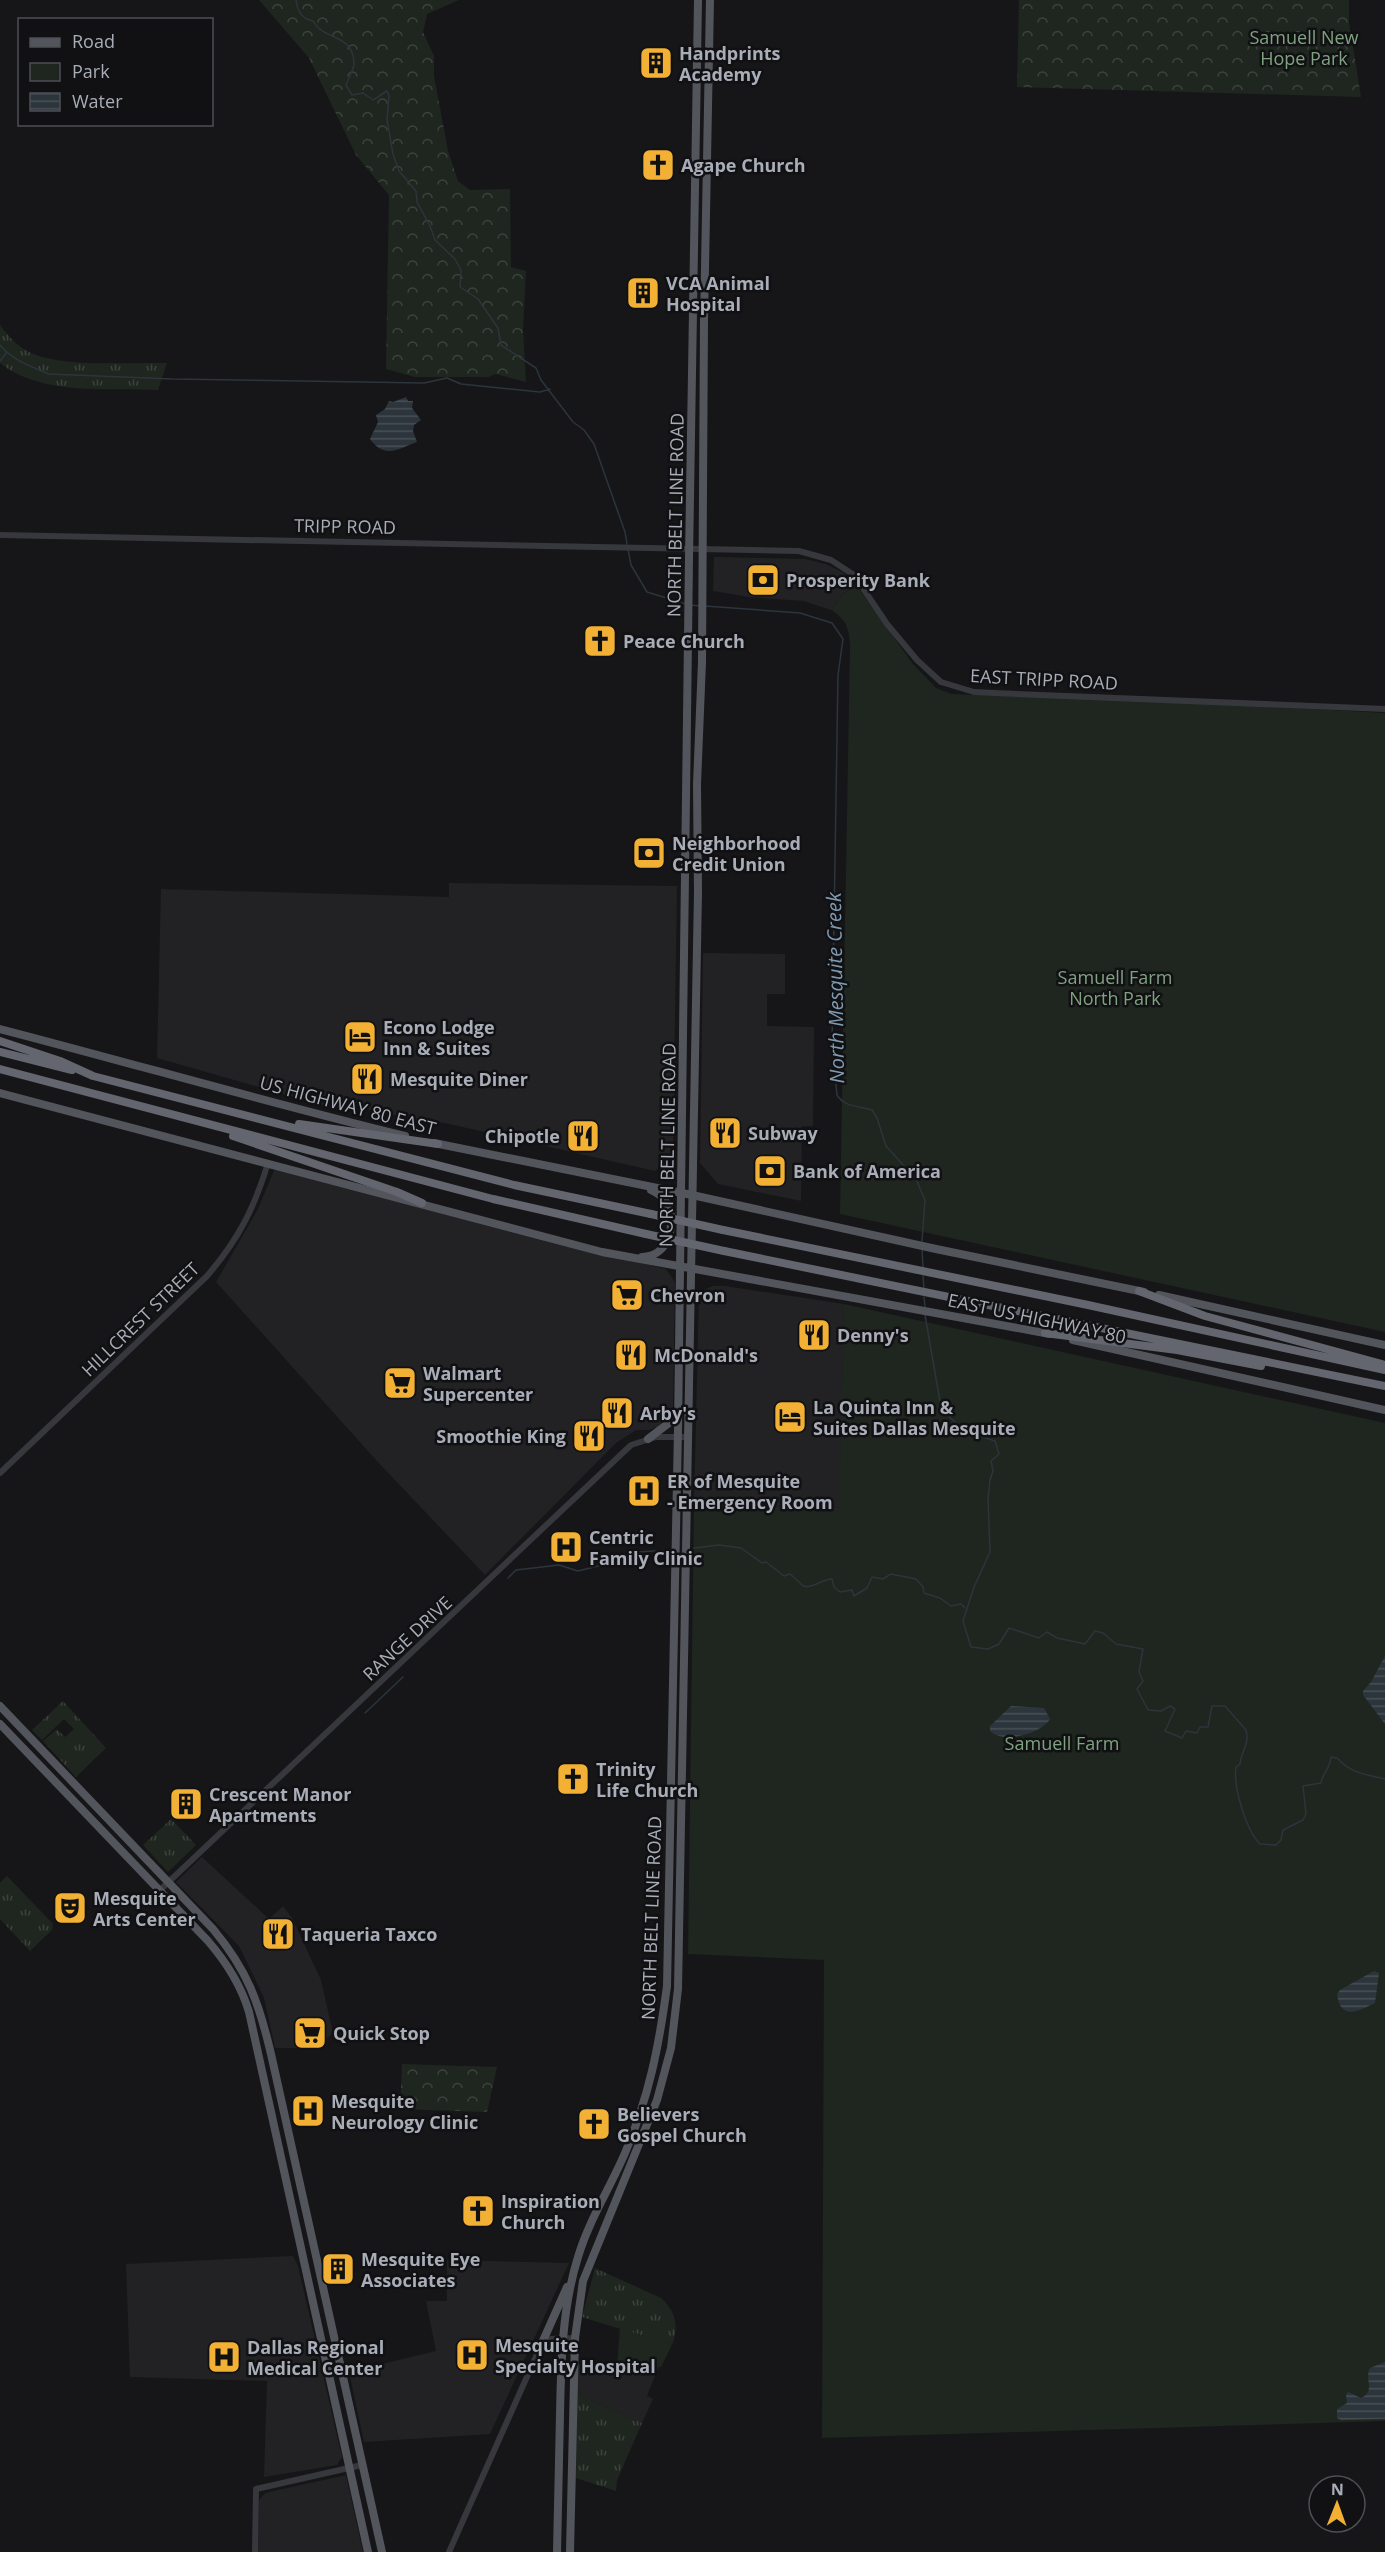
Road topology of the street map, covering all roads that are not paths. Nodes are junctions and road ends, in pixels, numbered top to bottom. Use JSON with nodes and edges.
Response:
{"nodes":[{"id":1,"x":698,"y":0,"type":"edge"},
{"id":2,"x":710,"y":0,"type":"edge"},
{"id":3,"x":697,"y":50,"type":"junction"},
{"id":4,"x":709,"y":50,"type":"junction"},
{"id":5,"x":696,"y":149,"type":"junction"},
{"id":6,"x":707,"y":149,"type":"junction"},
{"id":7,"x":693,"y":321,"type":"junction"},
{"id":8,"x":704,"y":321,"type":"junction"},
{"id":9,"x":0,"y":535,"type":"edge"},
{"id":10,"x":689,"y":549,"type":"junction"},
{"id":11,"x":703,"y":549,"type":"junction"},
{"id":12,"x":1385,"y":709,"type":"edge"},
{"id":13,"x":698,"y":892,"type":"junction"},
{"id":14,"x":686,"y":896,"type":"junction"},
{"id":15,"x":698,"y":903,"type":"junction"},
{"id":16,"x":684,"y":988,"type":"junction"},
{"id":17,"x":696,"y":988,"type":"junction"},
{"id":18,"x":0,"y":1029,"type":"edge"},
{"id":19,"x":0,"y":1041,"type":"edge"},
{"id":20,"x":0,"y":1052,"type":"edge"},
{"id":21,"x":0,"y":1069,"type":"edge"},
{"id":22,"x":93,"y":1076,"type":"junction"},
{"id":23,"x":0,"y":1093,"type":"edge"},
{"id":24,"x":281,"y":1123,"type":"junction"},
{"id":25,"x":214,"y":1126,"type":"junction"},
{"id":26,"x":438,"y":1144,"type":"junction"},
{"id":27,"x":268,"y":1162,"type":"junction"},
{"id":28,"x":645,"y":1186,"type":"junction"},
{"id":29,"x":681,"y":1194,"type":"junction"},
{"id":30,"x":692,"y":1195,"type":"junction"},
{"id":31,"x":422,"y":1203,"type":"junction"},
{"id":32,"x":622,"y":1256,"type":"junction"},
{"id":33,"x":680,"y":1268,"type":"junction"},
{"id":34,"x":691,"y":1270,"type":"junction"},
{"id":35,"x":1139,"y":1291,"type":"junction"},
{"id":36,"x":1045,"y":1334,"type":"junction"},
{"id":37,"x":1385,"y":1345,"type":"edge"},
{"id":38,"x":679,"y":1358,"type":"junction"},
{"id":39,"x":690,"y":1359,"type":"junction"},
{"id":40,"x":1385,"y":1365,"type":"edge"},
{"id":41,"x":1385,"y":1370,"type":"edge"},
{"id":42,"x":1339,"y":1376,"type":"junction"},
{"id":43,"x":1385,"y":1386,"type":"edge"},
{"id":44,"x":1385,"y":1410,"type":"edge"},
{"id":45,"x":678,"y":1416,"type":"junction"},
{"id":46,"x":678,"y":1437,"type":"junction"},
{"id":47,"x":688,"y":1437,"type":"junction"},
{"id":48,"x":648,"y":1439,"type":"junction"},
{"id":49,"x":0,"y":1473,"type":"edge"},
{"id":50,"x":674,"y":1647,"type":"junction"},
{"id":51,"x":685,"y":1647,"type":"junction"},
{"id":52,"x":0,"y":1706,"type":"edge"},
{"id":53,"x":0,"y":1724,"type":"edge"},
{"id":54,"x":168,"y":1883,"type":"junction"},
{"id":55,"x":159,"y":1891,"type":"junction"},
{"id":56,"x":574,"y":2272,"type":"junction"},
{"id":57,"x":321,"y":2283,"type":"junction"},
{"id":58,"x":309,"y":2285,"type":"junction"},
{"id":59,"x":563,"y":2338,"type":"junction"},
{"id":60,"x":575,"y":2338,"type":"junction"},
{"id":61,"x":542,"y":2343,"type":"junction"},
{"id":62,"x":339,"y":2420,"type":"junction"},
{"id":63,"x":355,"y":2433,"type":"junction"},
{"id":64,"x":362,"y":2465,"type":"junction"},
{"id":65,"x":350,"y":2468,"type":"junction"},
{"id":66,"x":360,"y":2509,"type":"junction"},
{"id":67,"x":378,"y":2533,"type":"junction"},
{"id":68,"x":255,"y":2552,"type":"edge"},
{"id":69,"x":369,"y":2552,"type":"edge"},
{"id":70,"x":382,"y":2552,"type":"edge"},
{"id":71,"x":449,"y":2552,"type":"edge"},
{"id":72,"x":557,"y":2552,"type":"edge"},
{"id":73,"x":570,"y":2552,"type":"edge"}],
"edges":[{"from":1,"to":3,"type":"main road","name":"NORTH BELT LINE ROAD"},
{"from":2,"to":4,"type":"main road","name":"NORTH BELT LINE ROAD"},
{"from":3,"to":4,"type":"main road"},
{"from":3,"to":5,"type":"main road","name":"NORTH BELT LINE ROAD"},
{"from":4,"to":6,"type":"main road","name":"NORTH BELT LINE ROAD"},
{"from":5,"to":6,"type":"main road"},
{"from":5,"to":7,"type":"main road","name":"NORTH BELT LINE ROAD"},
{"from":6,"to":8,"type":"main road","name":"NORTH BELT LINE ROAD"},
{"from":7,"to":8,"type":"main road"},
{"from":7,"to":10,"type":"main road","name":"NORTH BELT LINE ROAD"},
{"from":8,"to":11,"type":"main road","name":"NORTH BELT LINE ROAD"},
{"from":9,"to":10,"type":"street","name":"TRIPP ROAD"},
{"from":10,"to":11,"type":"street","name":"EAST TRIPP ROAD"},
{"from":10,"to":14,"type":"main road","name":"NORTH BELT LINE ROAD"},
{"from":11,"to":12,"type":"street","name":"EAST TRIPP ROAD"},
{"from":11,"to":13,"type":"main road","name":"NORTH BELT LINE ROAD"},
{"from":13,"to":14,"type":"main road"},
{"from":13,"to":15,"type":"main road","name":"NORTH BELT LINE ROAD"},
{"from":14,"to":15,"type":"main road"},
{"from":14,"to":16,"type":"main road","name":"NORTH BELT LINE ROAD"},
{"from":15,"to":17,"type":"main road","name":"NORTH BELT LINE ROAD"},
{"from":16,"to":17,"type":"main road"},
{"from":16,"to":29,"type":"main road","name":"NORTH BELT LINE ROAD"},
{"from":17,"to":30,"type":"main road","name":"NORTH BELT LINE ROAD"},
{"from":18,"to":26,"type":"main road","name":"US HIGHWAY 80 EAST"},
{"from":19,"to":22,"type":"highway"},
{"from":20,"to":22,"type":"highway"},
{"from":21,"to":25,"type":"highway"},
{"from":22,"to":24,"type":"highway"},
{"from":23,"to":27,"type":"main road"},
{"from":24,"to":26,"type":"highway"},
{"from":24,"to":41,"type":"highway","bridge":true},
{"from":25,"to":31,"type":"highway"},
{"from":25,"to":42,"type":"highway","bridge":true},
{"from":26,"to":28,"type":"main road","name":"US HIGHWAY 80 EAST"},
{"from":27,"to":31,"type":"main road"},
{"from":27,"to":49,"type":"street","name":"HILLCREST STREET"},
{"from":28,"to":29,"type":"main road","name":"US HIGHWAY 80 EAST"},
{"from":28,"to":32,"type":"main road"},
{"from":29,"to":30,"type":"main road","name":"US HIGHWAY 80 EAST"},
{"from":29,"to":33,"type":"main road","name":"NORTH BELT LINE ROAD"},
{"from":30,"to":34,"type":"main road","name":"NORTH BELT LINE ROAD"},
{"from":30,"to":35,"type":"main road"},
{"from":31,"to":32,"type":"main road"},
{"from":32,"to":33,"type":"main road"},
{"from":33,"to":34,"type":"main road","name":"EAST US HIGHWAY 80"},
{"from":33,"to":38,"type":"main road","name":"NORTH BELT LINE ROAD"},
{"from":34,"to":36,"type":"main road","name":"EAST US HIGHWAY 80"},
{"from":34,"to":39,"type":"main road","name":"NORTH BELT LINE ROAD"},
{"from":35,"to":37,"type":"main road"},
{"from":35,"to":40,"type":"highway"},
{"from":36,"to":42,"type":"highway"},
{"from":36,"to":44,"type":"main road","name":"EAST US HIGHWAY 80"},
{"from":38,"to":39,"type":"main road"},
{"from":38,"to":45,"type":"main road","name":"NORTH BELT LINE ROAD"},
{"from":39,"to":47,"type":"main road","name":"NORTH BELT LINE ROAD"},
{"from":42,"to":43,"type":"highway"},
{"from":45,"to":46,"type":"main road","name":"NORTH BELT LINE ROAD"},
{"from":45,"to":48,"type":"main road"},
{"from":46,"to":47,"type":"street","name":"RANGE DRIVE"},
{"from":46,"to":48,"type":"street","name":"RANGE DRIVE"},
{"from":46,"to":50,"type":"main road","name":"NORTH BELT LINE ROAD"},
{"from":47,"to":51,"type":"main road","name":"NORTH BELT LINE ROAD"},
{"from":48,"to":54,"type":"street","name":"RANGE DRIVE"},
{"from":50,"to":51,"type":"main road"},
{"from":50,"to":56,"type":"main road","name":"NORTH BELT LINE ROAD"},
{"from":51,"to":60,"type":"main road","name":"NORTH BELT LINE ROAD"},
{"from":52,"to":54,"type":"main road"},
{"from":53,"to":55,"type":"main road"},
{"from":54,"to":55,"type":"street","name":"RANGE DRIVE"},
{"from":54,"to":57,"type":"main road"},
{"from":55,"to":58,"type":"main road"},
{"from":56,"to":59,"type":"main road"},
{"from":56,"to":61,"type":"main road"},
{"from":57,"to":58,"type":"main road"},
{"from":57,"to":63,"type":"main road"},
{"from":58,"to":62,"type":"main road"},
{"from":59,"to":60,"type":"street"},
{"from":59,"to":61,"type":"street"},
{"from":59,"to":72,"type":"main road"},
{"from":60,"to":73,"type":"main road","name":"NORTH BELT LINE ROAD"},
{"from":61,"to":71,"type":"street"},
{"from":62,"to":63,"type":"main road"},
{"from":62,"to":65,"type":"main road"},
{"from":63,"to":64,"type":"main road"},
{"from":64,"to":65,"type":"street"},
{"from":64,"to":67,"type":"main road"},
{"from":65,"to":66,"type":"main road"},
{"from":65,"to":68,"type":"street"},
{"from":66,"to":67,"type":"main road"},
{"from":66,"to":69,"type":"main road"},
{"from":67,"to":70,"type":"main road"}]}
